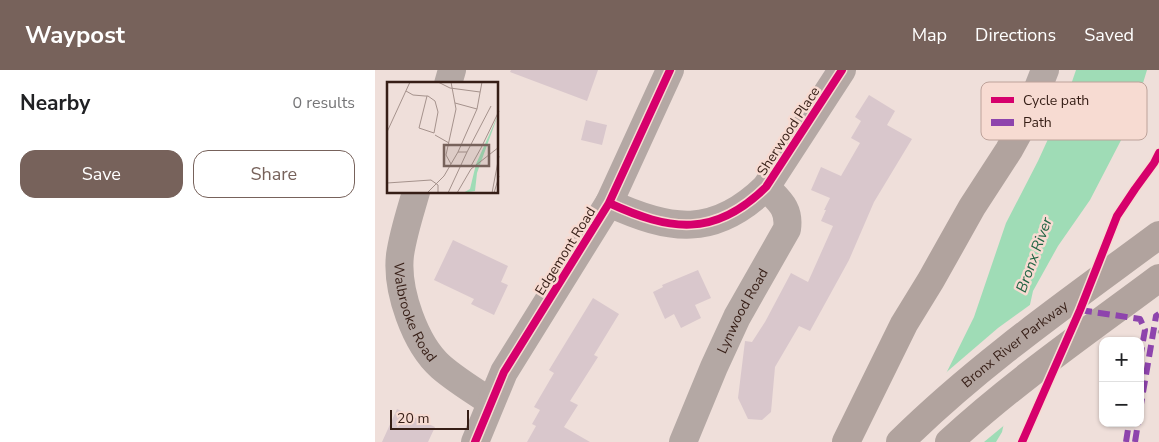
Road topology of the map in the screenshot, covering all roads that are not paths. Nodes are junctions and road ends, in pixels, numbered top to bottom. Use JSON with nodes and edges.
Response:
{"nodes":[{"id":1,"x":670,"y":70,"type":"edge"},
{"id":2,"x":842,"y":70,"type":"edge"},
{"id":3,"x":1045,"y":70,"type":"edge"},
{"id":4,"x":1040,"y":82,"type":"edge"},
{"id":5,"x":1015,"y":140,"type":"edge"},
{"id":6,"x":766,"y":187,"type":"junction"},
{"id":7,"x":415,"y":194,"type":"edge"},
{"id":8,"x":609,"y":204,"type":"junction"},
{"id":9,"x":1159,"y":235,"type":"edge"},
{"id":10,"x":1159,"y":278,"type":"edge"},
{"id":11,"x":491,"y":402,"type":"junction"},
{"id":12,"x":475,"y":442,"type":"edge"},
{"id":13,"x":683,"y":442,"type":"edge"},
{"id":14,"x":846,"y":442,"type":"edge"},
{"id":15,"x":900,"y":442,"type":"edge"},
{"id":16,"x":949,"y":442,"type":"edge"}],
"edges":[{"from":1,"to":8,"type":"street","name":"Edgemont Road"},
{"from":2,"to":6,"type":"street","name":"Sherwood Place"},
{"from":3,"to":4,"type":"street"},
{"from":5,"to":14,"type":"highway"},
{"from":6,"to":8,"type":"street","name":"Sherwood Place"},
{"from":6,"to":13,"type":"street","name":"Lynwood Road"},
{"from":7,"to":11,"type":"street","name":"Walbrooke Road"},
{"from":8,"to":11,"type":"street","name":"Edgemont Road"},
{"from":9,"to":15,"type":"highway","name":"Bronx River Parkway"},
{"from":10,"to":16,"type":"highway"},
{"from":11,"to":12,"type":"street","name":"Edgemont Road"}]}
